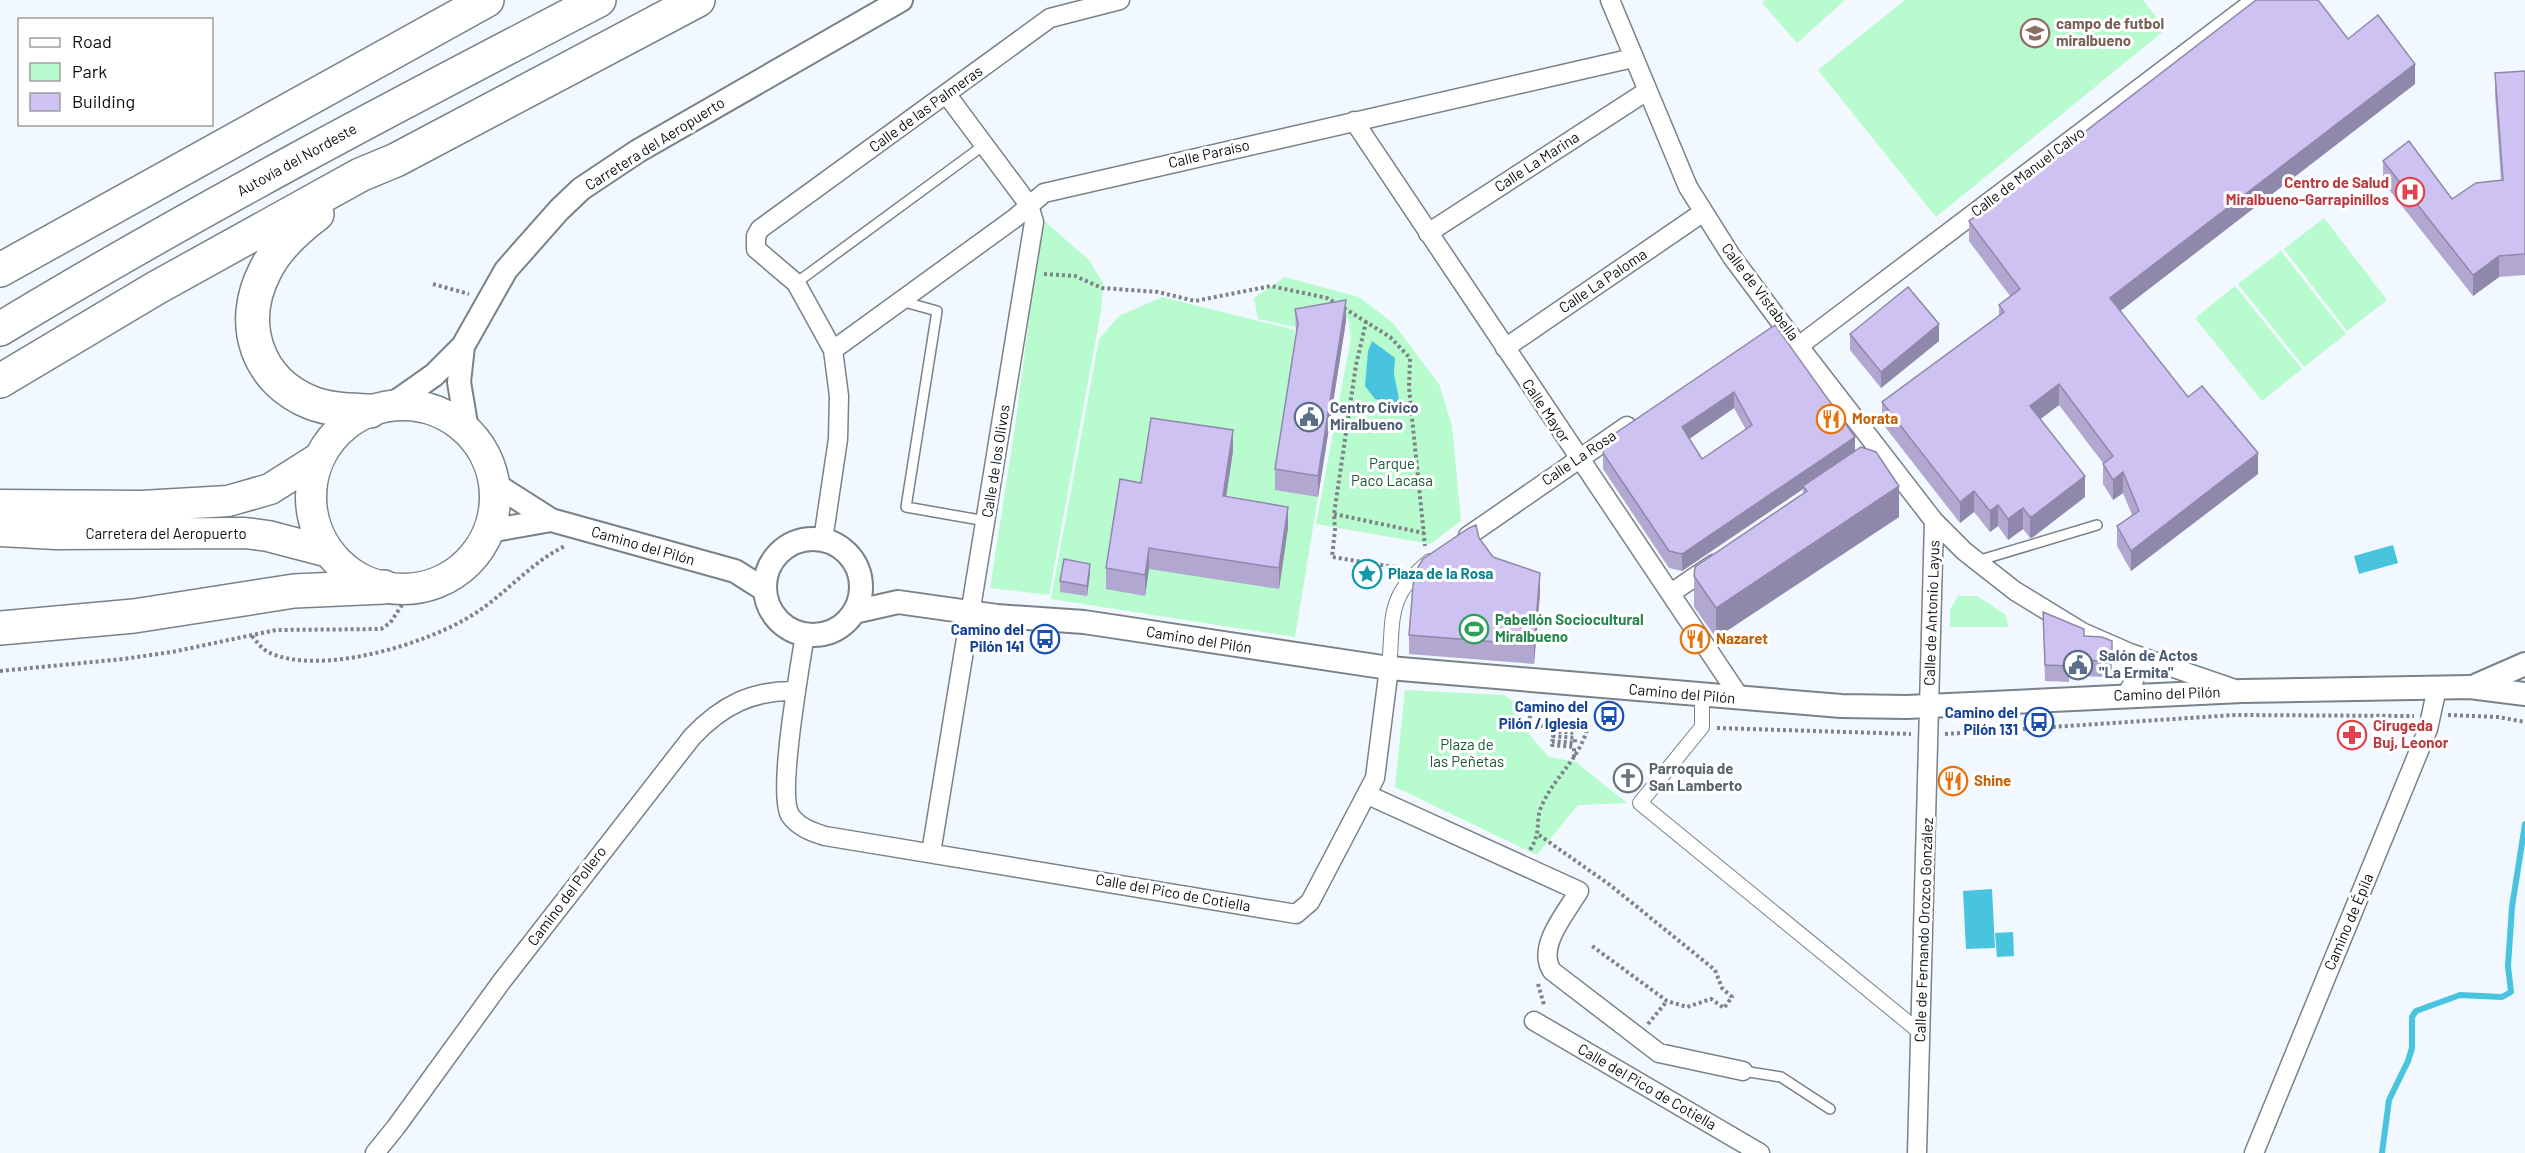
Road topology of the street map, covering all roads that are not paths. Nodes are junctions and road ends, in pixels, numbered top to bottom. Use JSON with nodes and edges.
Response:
{"nodes":[{"id":1,"x":487,"y":0,"type":"edge"},
{"id":2,"x":599,"y":0,"type":"edge"},
{"id":3,"x":698,"y":0,"type":"edge"},
{"id":4,"x":901,"y":0,"type":"edge"},
{"id":5,"x":1120,"y":0,"type":"edge"},
{"id":6,"x":1610,"y":0,"type":"edge"},
{"id":7,"x":2256,"y":0,"type":"edge"},
{"id":8,"x":1633,"y":58,"type":"junction"},
{"id":9,"x":1647,"y":91,"type":"junction"},
{"id":10,"x":947,"y":95,"type":"junction"},
{"id":11,"x":1354,"y":121,"type":"junction"},
{"id":12,"x":984,"y":145,"type":"junction"},
{"id":13,"x":396,"y":160,"type":"junction"},
{"id":14,"x":1029,"y":205,"type":"junction"},
{"id":15,"x":1702,"y":213,"type":"junction"},
{"id":16,"x":1428,"y":233,"type":"junction"},
{"id":17,"x":0,"y":270,"type":"edge"},
{"id":18,"x":796,"y":283,"type":"junction"},
{"id":19,"x":901,"y":302,"type":"junction"},
{"id":20,"x":1781,"y":323,"type":"junction"},
{"id":21,"x":0,"y":329,"type":"edge"},
{"id":22,"x":1764,"y":334,"type":"edge"},
{"id":23,"x":1800,"y":345,"type":"junction"},
{"id":24,"x":464,"y":346,"type":"junction"},
{"id":25,"x":1505,"y":348,"type":"junction"},
{"id":26,"x":833,"y":350,"type":"junction"},
{"id":27,"x":0,"y":381,"type":"edge"},
{"id":28,"x":380,"y":408,"type":"junction"},
{"id":29,"x":1641,"y":417,"type":"edge"},
{"id":30,"x":467,"y":430,"type":"junction"},
{"id":31,"x":1880,"y":451,"type":"junction"},
{"id":32,"x":319,"y":458,"type":"junction"},
{"id":33,"x":1578,"y":458,"type":"junction"},
{"id":34,"x":1861,"y":464,"type":"edge"},
{"id":35,"x":494,"y":483,"type":"junction"},
{"id":36,"x":0,"y":505,"type":"edge"},
{"id":37,"x":142,"y":520,"type":"junction"},
{"id":38,"x":551,"y":520,"type":"junction"},
{"id":39,"x":1934,"y":520,"type":"junction"},
{"id":40,"x":986,"y":521,"type":"junction"},
{"id":41,"x":2097,"y":525,"type":"dead end"},
{"id":42,"x":0,"y":531,"type":"edge"},
{"id":43,"x":489,"y":531,"type":"junction"},
{"id":44,"x":1468,"y":536,"type":"edge"},
{"id":45,"x":823,"y":540,"type":"junction"},
{"id":46,"x":329,"y":552,"type":"junction"},
{"id":47,"x":1440,"y":554,"type":"edge"},
{"id":48,"x":1970,"y":556,"type":"junction"},
{"id":49,"x":1724,"y":557,"type":"edge"},
{"id":50,"x":1935,"y":557,"type":"junction"},
{"id":51,"x":769,"y":566,"type":"junction"},
{"id":52,"x":735,"y":571,"type":"junction"},
{"id":53,"x":860,"y":578,"type":"junction"},
{"id":54,"x":397,"y":587,"type":"junction"},
{"id":55,"x":765,"y":590,"type":"junction"},
{"id":56,"x":1671,"y":593,"type":"junction"},
{"id":57,"x":898,"y":602,"type":"junction"},
{"id":58,"x":854,"y":612,"type":"junction"},
{"id":59,"x":971,"y":613,"type":"junction"},
{"id":60,"x":0,"y":628,"type":"edge"},
{"id":61,"x":805,"y":634,"type":"junction"},
{"id":62,"x":2130,"y":653,"type":"junction"},
{"id":63,"x":2525,"y":664,"type":"edge"},
{"id":64,"x":1389,"y":668,"type":"junction"},
{"id":65,"x":2470,"y":687,"type":"junction"},
{"id":66,"x":2438,"y":688,"type":"junction"},
{"id":67,"x":796,"y":691,"type":"junction"},
{"id":68,"x":2242,"y":691,"type":"junction"},
{"id":69,"x":1702,"y":694,"type":"junction"},
{"id":70,"x":2525,"y":694,"type":"edge"},
{"id":71,"x":2125,"y":695,"type":"junction"},
{"id":72,"x":1741,"y":699,"type":"junction"},
{"id":73,"x":1930,"y":706,"type":"junction"},
{"id":74,"x":1368,"y":795,"type":"junction"},
{"id":75,"x":931,"y":853,"type":"junction"},
{"id":76,"x":1539,"y":1024,"type":"road end"},
{"id":77,"x":1920,"y":1033,"type":"junction"},
{"id":78,"x":1743,"y":1071,"type":"joint"},
{"id":79,"x":1830,"y":1109,"type":"dead end"},
{"id":80,"x":375,"y":1153,"type":"edge"},
{"id":81,"x":1760,"y":1153,"type":"edge"},
{"id":82,"x":1917,"y":1153,"type":"edge"},
{"id":83,"x":2254,"y":1153,"type":"edge"}],
"edges":[{"from":1,"to":17,"type":"highway"},
{"from":2,"to":21,"type":"highway","name":"Autovía del Nordeste"},
{"from":3,"to":13,"type":"highway"},
{"from":4,"to":24,"type":"street","name":"Carretera del Aeropuerto"},
{"from":5,"to":10,"type":"street","name":"Calle de las Palmeras"},
{"from":6,"to":8,"type":"street","name":"Calle de Vistabella"},
{"from":7,"to":23,"type":"street","name":"Calle de Manuel Calvo"},
{"from":8,"to":9,"type":"street","name":"Calle de Vistabella"},
{"from":8,"to":11,"type":"street","name":"Calle Paraíso"},
{"from":9,"to":15,"type":"street","name":"Calle de Vistabella"},
{"from":9,"to":16,"type":"street","name":"Calle La Marina"},
{"from":10,"to":12,"type":"street"},
{"from":10,"to":18,"type":"street","name":"Calle de las Palmeras"},
{"from":11,"to":14,"type":"street","name":"Calle Paraíso"},
{"from":11,"to":16,"type":"street","name":"Calle Mayor"},
{"from":12,"to":14,"type":"street"},
{"from":12,"to":18,"type":"lane"},
{"from":13,"to":27,"type":"highway"},
{"from":13,"to":28,"type":"highway"},
{"from":14,"to":19,"type":"street","name":"Calle Paraíso"},
{"from":14,"to":40,"type":"street","name":"Calle de los Olivos"},
{"from":15,"to":20,"type":"street","name":"Calle de Vistabella"},
{"from":15,"to":25,"type":"street","name":"Calle La Paloma"},
{"from":16,"to":25,"type":"street","name":"Calle Mayor"},
{"from":18,"to":26,"type":"street"},
{"from":19,"to":26,"type":"street","name":"Calle Paraíso"},
{"from":19,"to":40,"type":"lane"},
{"from":20,"to":22,"type":"street"},
{"from":20,"to":23,"type":"street","name":"Calle de Vistabella"},
{"from":23,"to":31,"type":"street","name":"Calle de Vistabella"},
{"from":24,"to":28,"type":"street","name":"Carretera del Aeropuerto"},
{"from":24,"to":30,"type":"street","name":"Carretera del Aeropuerto"},
{"from":25,"to":33,"type":"street","name":"Calle Mayor"},
{"from":26,"to":45,"type":"street"},
{"from":28,"to":30,"type":"highway"},
{"from":28,"to":32,"type":"highway"},
{"from":29,"to":33,"type":"street","name":"Calle La Rosa"},
{"from":30,"to":35,"type":"highway"},
{"from":31,"to":34,"type":"street"},
{"from":31,"to":39,"type":"street","name":"Calle de Vistabella"},
{"from":32,"to":37,"type":"highway","name":"Carretera del Aeropuerto"},
{"from":32,"to":46,"type":"highway"},
{"from":33,"to":44,"type":"street","name":"Calle La Rosa"},
{"from":33,"to":56,"type":"street","name":"Calle Mayor"},
{"from":35,"to":38,"type":"street","name":"Camino del Pilón"},
{"from":35,"to":43,"type":"highway"},
{"from":36,"to":37,"type":"highway","name":"Carretera del Aeropuerto"},
{"from":37,"to":42,"type":"highway","name":"Carretera del Aeropuerto"},
{"from":37,"to":46,"type":"highway","name":"Carretera del Aeropuerto"},
{"from":38,"to":43,"type":"street","name":"Camino del Pilón"},
{"from":38,"to":52,"type":"street","name":"Camino del Pilón"},
{"from":39,"to":48,"type":"street","name":"Calle de Vistabella"},
{"from":39,"to":50,"type":"street","name":"Calle de Antonio Layus"},
{"from":40,"to":59,"type":"street","name":"Calle de los Olivos"},
{"from":41,"to":48,"type":"lane"},
{"from":43,"to":54,"type":"highway"},
{"from":45,"to":51,"type":"street"},
{"from":45,"to":53,"type":"street"},
{"from":46,"to":54,"type":"highway"},
{"from":47,"to":64,"type":"street"},
{"from":48,"to":50,"type":"street"},
{"from":48,"to":62,"type":"street","name":"Calle de Vistabella"},
{"from":49,"to":56,"type":"street"},
{"from":50,"to":73,"type":"street","name":"Calle de Antonio Layus"},
{"from":51,"to":52,"type":"street","name":"Camino del Pilón"},
{"from":51,"to":55,"type":"street"},
{"from":52,"to":55,"type":"street","name":"Camino del Pilón"},
{"from":53,"to":57,"type":"street","name":"Camino del Pilón"},
{"from":53,"to":58,"type":"street"},
{"from":54,"to":60,"type":"highway"},
{"from":55,"to":61,"type":"street"},
{"from":56,"to":72,"type":"street","name":"Calle Mayor"},
{"from":57,"to":58,"type":"street","name":"Camino del Pilón"},
{"from":57,"to":59,"type":"street","name":"Camino del Pilón"},
{"from":58,"to":61,"type":"street"},
{"from":59,"to":64,"type":"street","name":"Camino del Pilón"},
{"from":59,"to":75,"type":"street","name":"Calle de los Olivos"},
{"from":61,"to":67,"type":"street"},
{"from":62,"to":68,"type":"street","name":"Calle de Vistabella"},
{"from":62,"to":71,"type":"street"},
{"from":63,"to":65,"type":"street","name":"Camino del Pilón"},
{"from":64,"to":69,"type":"street","name":"Camino del Pilón"},
{"from":64,"to":74,"type":"street","name":"Calle del Pico de Cotiella"},
{"from":65,"to":66,"type":"street","name":"Camino del Pilón"},
{"from":65,"to":70,"type":"street","name":"Camino del Pilón"},
{"from":66,"to":68,"type":"street","name":"Camino del Pilón"},
{"from":66,"to":83,"type":"street","name":"Camino de Épila"},
{"from":67,"to":75,"type":"street","name":"Calle del Pico de Cotiella"},
{"from":67,"to":80,"type":"street","name":"Camino del Pollero"},
{"from":68,"to":71,"type":"street","name":"Camino del Pilón"},
{"from":69,"to":72,"type":"street","name":"Camino del Pilón"},
{"from":69,"to":77,"type":"street"},
{"from":71,"to":73,"type":"street","name":"Camino del Pilón"},
{"from":72,"to":73,"type":"street","name":"Camino del Pilón"},
{"from":73,"to":77,"type":"street","name":"Calle de Fernando Orozco González"},
{"from":74,"to":75,"type":"street","name":"Calle del Pico de Cotiella"},
{"from":74,"to":78,"type":"street"},
{"from":76,"to":81,"type":"street","name":"Calle del Pico de Cotiella"},
{"from":77,"to":82,"type":"street","name":"Calle de Fernando Orozco González"},
{"from":78,"to":79,"type":"lane"}]}
